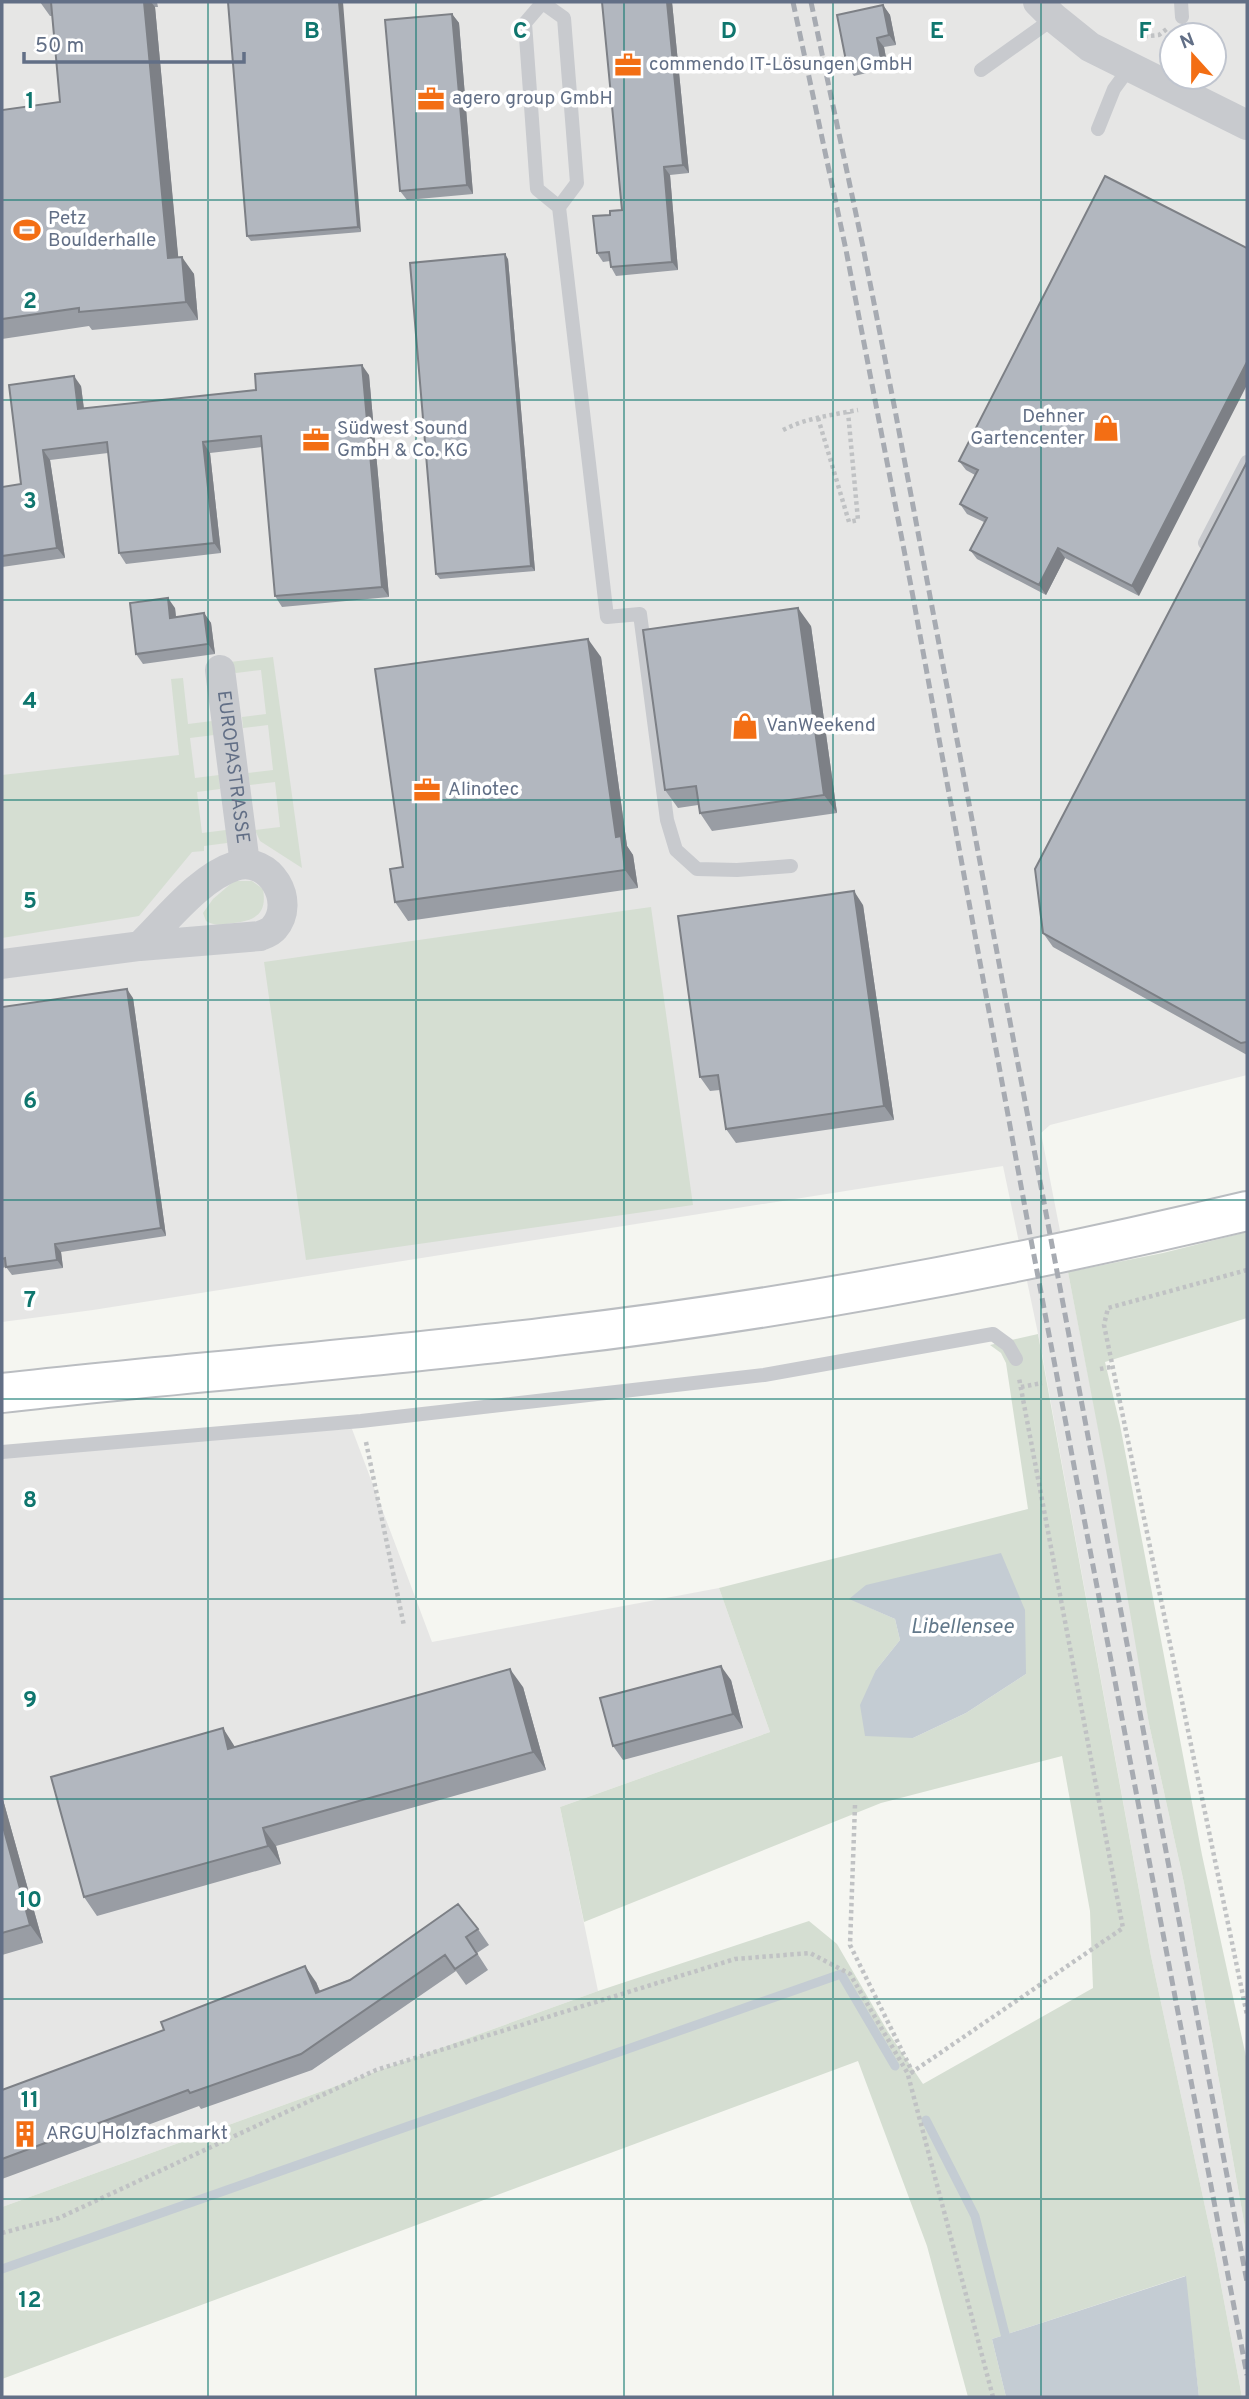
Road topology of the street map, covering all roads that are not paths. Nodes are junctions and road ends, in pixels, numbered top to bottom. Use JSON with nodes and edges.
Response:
{"nodes":[{"id":1,"x":543,"y":2,"type":"edge"},
{"id":2,"x":1181,"y":2,"type":"edge"},
{"id":3,"x":1046,"y":10,"type":"edge"},
{"id":4,"x":1182,"y":17,"type":"dead end"},
{"id":5,"x":1130,"y":67,"type":"junction"},
{"id":6,"x":981,"y":70,"type":"dead end"},
{"id":7,"x":1247,"y":125,"type":"edge"},
{"id":8,"x":1098,"y":129,"type":"dead end"},
{"id":9,"x":559,"y":207,"type":"junction"},
{"id":10,"x":1247,"y":461,"type":"edge"},
{"id":11,"x":1197,"y":558,"type":"edge"},
{"id":12,"x":220,"y":670,"type":"dead end"},
{"id":13,"x":245,"y":864,"type":"junction"},
{"id":14,"x":791,"y":866,"type":"dead end"},
{"id":15,"x":141,"y":946,"type":"junction"},
{"id":16,"x":2,"y":964,"type":"edge"},
{"id":17,"x":1247,"y":1211,"type":"edge"},
{"id":18,"x":1016,"y":1360,"type":"road end"},
{"id":19,"x":2,"y":1393,"type":"edge"},
{"id":20,"x":2,"y":1452,"type":"edge"}],
"edges":[{"from":1,"to":9,"type":"lane"},
{"from":1,"to":9,"type":"lane"},
{"from":2,"to":4,"type":"lane"},
{"from":3,"to":5,"type":"street"},
{"from":3,"to":6,"type":"lane"},
{"from":5,"to":7,"type":"street"},
{"from":5,"to":8,"type":"lane"},
{"from":9,"to":14,"type":"lane"},
{"from":10,"to":11,"type":"lane"},
{"from":12,"to":13,"type":"street","name":"EUROPASTRASSE"},
{"from":13,"to":15,"type":"street","name":"EUROPASTRASSE"},
{"from":13,"to":15,"type":"street","name":"EUROPASTRASSE"},
{"from":15,"to":16,"type":"street","name":"EUROPASTRASSE"},
{"from":17,"to":19,"type":"main road"},
{"from":18,"to":20,"type":"lane"}]}
